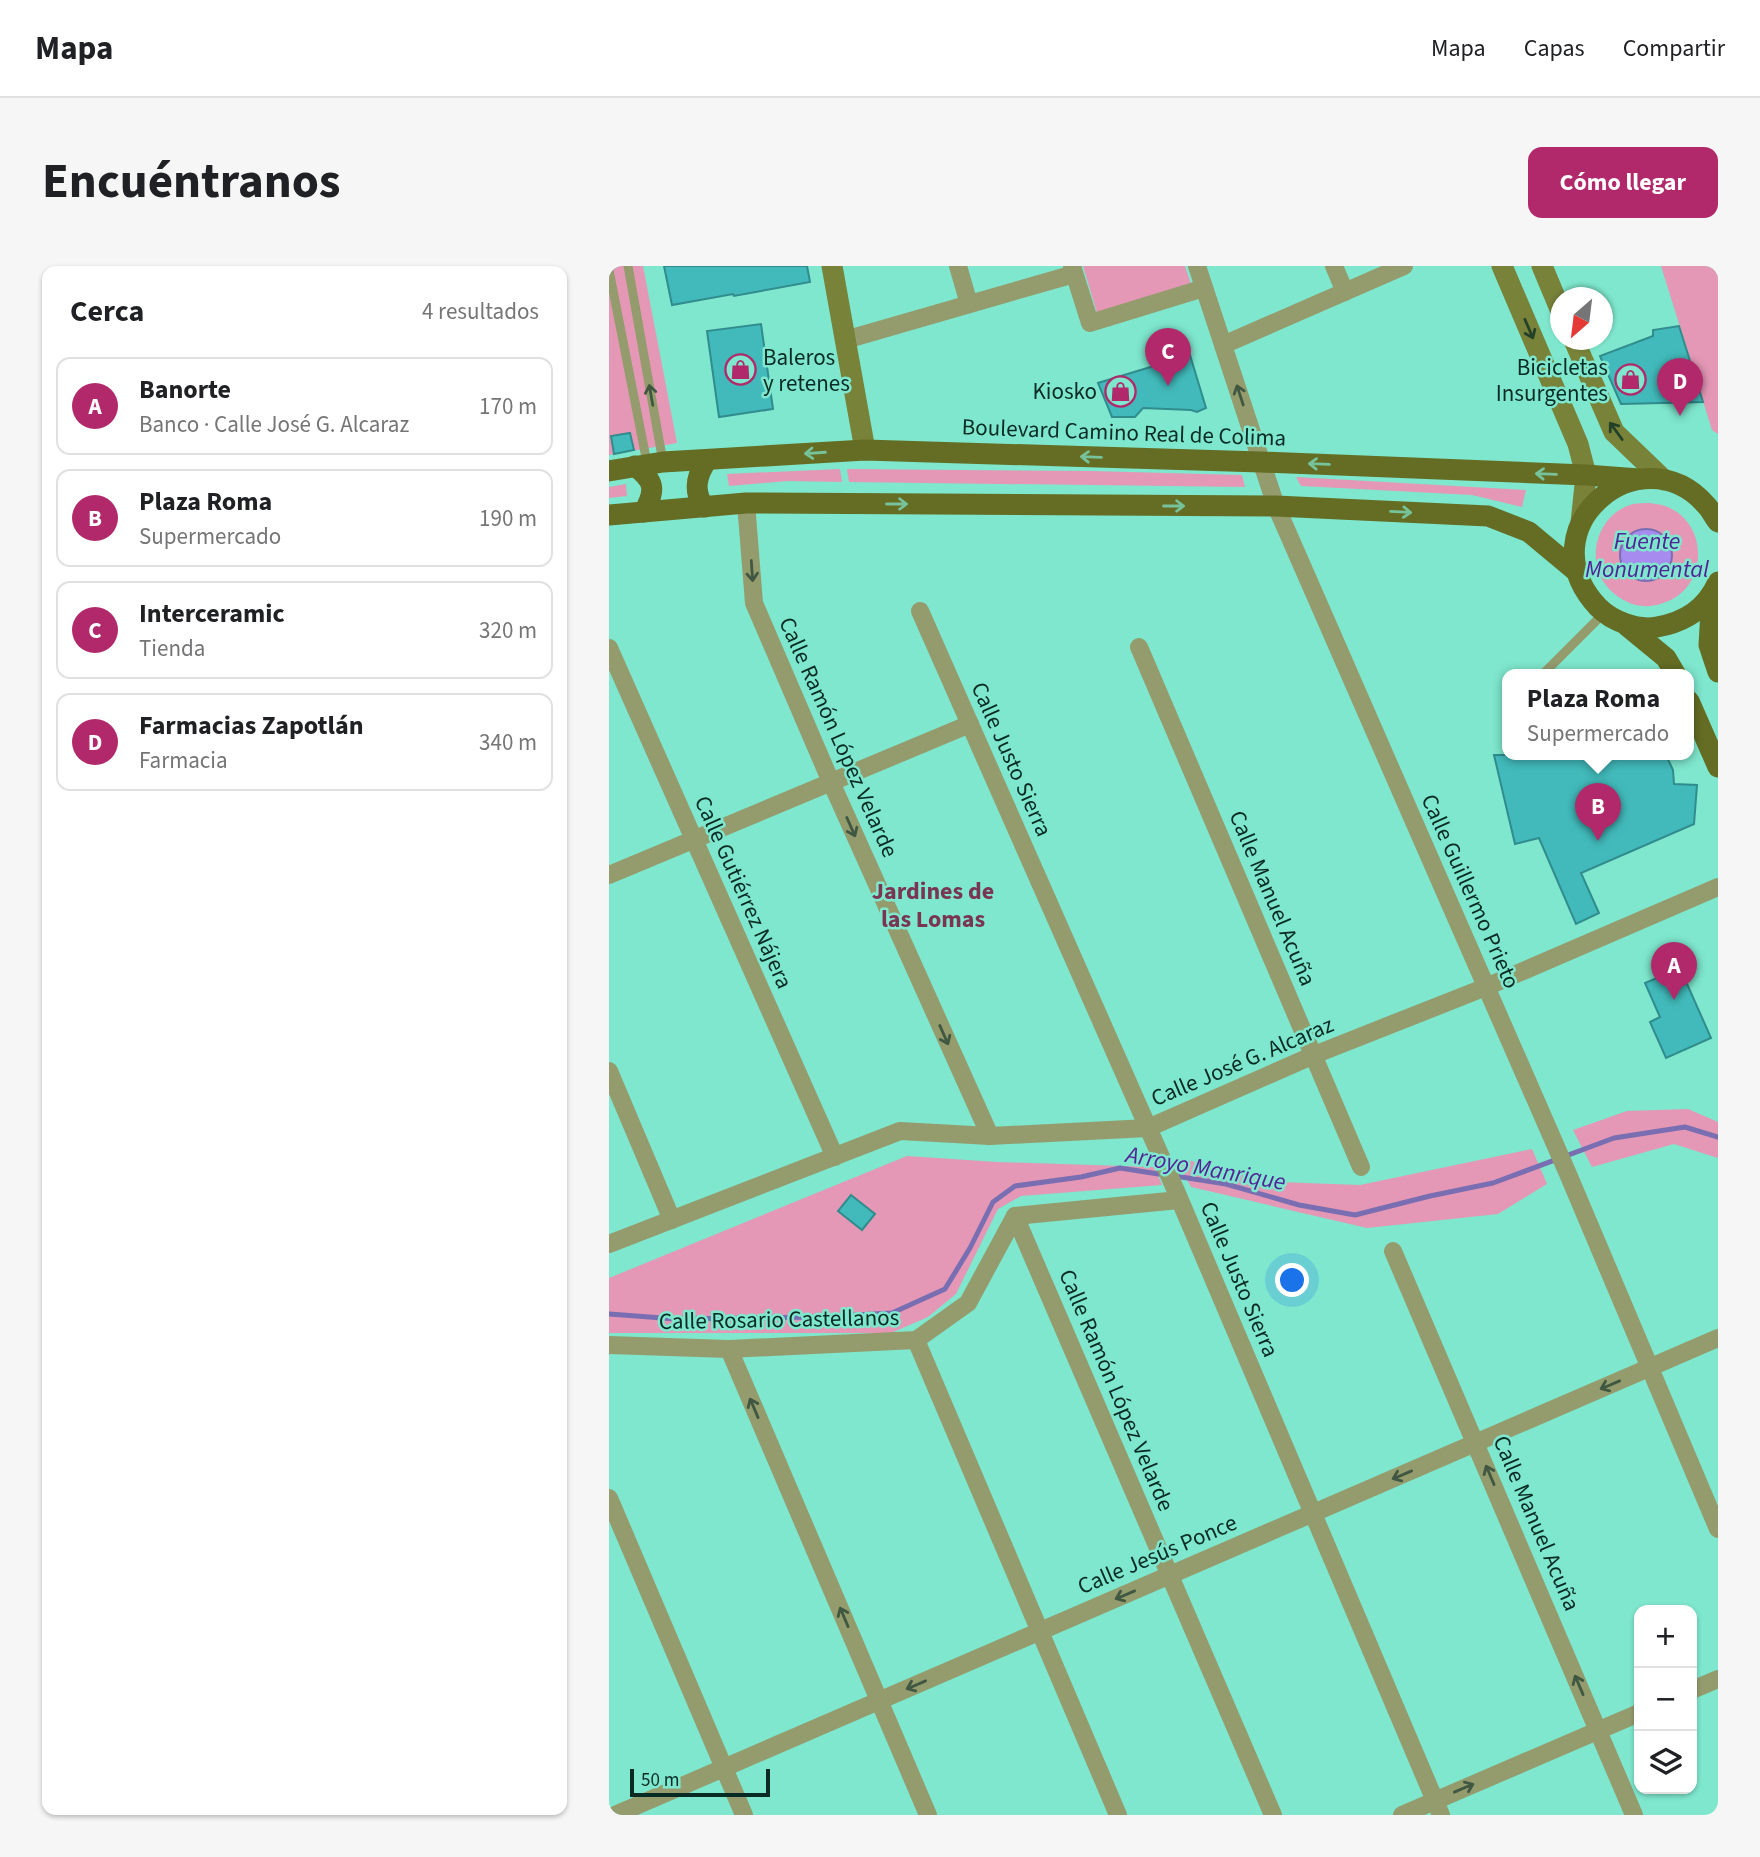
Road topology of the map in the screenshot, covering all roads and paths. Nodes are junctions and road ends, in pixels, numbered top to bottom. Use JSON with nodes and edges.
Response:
{"nodes":[{"id":1,"x":628,"y":266,"type":"edge"},
{"id":2,"x":832,"y":266,"type":"edge"},
{"id":3,"x":958,"y":266,"type":"edge"},
{"id":4,"x":1197,"y":266,"type":"edge"},
{"id":5,"x":1334,"y":266,"type":"edge"},
{"id":6,"x":1404,"y":266,"type":"edge"},
{"id":7,"x":1502,"y":266,"type":"edge"},
{"id":8,"x":1542,"y":266,"type":"edge"},
{"id":9,"x":609,"y":270,"type":"edge"},
{"id":10,"x":1073,"y":270,"type":"edge"},
{"id":11,"x":1551,"y":287,"type":"edge"},
{"id":12,"x":1204,"y":288,"type":"junction"},
{"id":13,"x":1345,"y":292,"type":"junction"},
{"id":14,"x":635,"y":304,"type":"junction"},
{"id":15,"x":969,"y":304,"type":"junction"},
{"id":16,"x":616,"y":309,"type":"junction"},
{"id":17,"x":845,"y":340,"type":"junction"},
{"id":18,"x":1223,"y":345,"type":"junction"},
{"id":19,"x":1578,"y":350,"type":"edge"},
{"id":20,"x":865,"y":450,"type":"junction"},
{"id":21,"x":707,"y":460,"type":"junction"},
{"id":22,"x":1261,"y":462,"type":"junction"},
{"id":23,"x":648,"y":464,"type":"junction"},
{"id":24,"x":609,"y":471,"type":"edge"},
{"id":25,"x":1586,"y":475,"type":"junction"},
{"id":26,"x":1639,"y":480,"type":"junction"},
{"id":27,"x":1664,"y":480,"type":"junction"},
{"id":28,"x":1687,"y":489,"type":"junction"},
{"id":29,"x":1718,"y":490,"type":"edge"},
{"id":30,"x":746,"y":503,"type":"junction"},
{"id":31,"x":1276,"y":506,"type":"junction"},
{"id":32,"x":704,"y":507,"type":"junction"},
{"id":33,"x":643,"y":512,"type":"junction"},
{"id":34,"x":609,"y":515,"type":"edge"},
{"id":35,"x":1718,"y":522,"type":"edge"},
{"id":36,"x":1581,"y":523,"type":"junction"},
{"id":37,"x":1577,"y":572,"type":"junction"},
{"id":38,"x":1715,"y":589,"type":"edge"},
{"id":39,"x":920,"y":611,"type":"dead end"},
{"id":40,"x":1604,"y":613,"type":"junction"},
{"id":41,"x":1674,"y":624,"type":"junction"},
{"id":42,"x":1714,"y":624,"type":"edge"},
{"id":43,"x":1626,"y":625,"type":"junction"},
{"id":44,"x":609,"y":648,"type":"edge"},
{"id":45,"x":1139,"y":648,"type":"dead end"},
{"id":46,"x":1548,"y":669,"type":"edge"},
{"id":47,"x":1672,"y":669,"type":"edge"},
{"id":48,"x":1718,"y":671,"type":"edge"},
{"id":49,"x":1694,"y":715,"type":"edge"},
{"id":50,"x":970,"y":724,"type":"junction"},
{"id":51,"x":1718,"y":767,"type":"edge"},
{"id":52,"x":831,"y":782,"type":"junction"},
{"id":53,"x":694,"y":839,"type":"junction"},
{"id":54,"x":609,"y":875,"type":"edge"},
{"id":55,"x":1718,"y":887,"type":"edge"},
{"id":56,"x":1486,"y":987,"type":"junction"},
{"id":57,"x":1314,"y":1055,"type":"junction"},
{"id":58,"x":609,"y":1070,"type":"edge"},
{"id":59,"x":1148,"y":1128,"type":"junction"},
{"id":60,"x":989,"y":1136,"type":"junction"},
{"id":61,"x":835,"y":1157,"type":"junction"},
{"id":62,"x":1361,"y":1167,"type":"dead end"},
{"id":63,"x":1178,"y":1196,"type":"junction"},
{"id":64,"x":1015,"y":1216,"type":"junction"},
{"id":65,"x":672,"y":1220,"type":"junction"},
{"id":66,"x":609,"y":1244,"type":"edge"},
{"id":67,"x":1393,"y":1251,"type":"dead end"},
{"id":68,"x":1718,"y":1338,"type":"edge"},
{"id":69,"x":916,"y":1340,"type":"junction"},
{"id":70,"x":609,"y":1345,"type":"edge"},
{"id":71,"x":729,"y":1349,"type":"junction"},
{"id":72,"x":1650,"y":1368,"type":"junction"},
{"id":73,"x":1476,"y":1443,"type":"junction"},
{"id":74,"x":609,"y":1498,"type":"edge"},
{"id":75,"x":1313,"y":1514,"type":"junction"},
{"id":76,"x":1718,"y":1529,"type":"edge"},
{"id":77,"x":1170,"y":1575,"type":"junction"},
{"id":78,"x":1040,"y":1631,"type":"junction"},
{"id":79,"x":1718,"y":1679,"type":"edge"},
{"id":80,"x":1697,"y":1688,"type":"edge"},
{"id":81,"x":879,"y":1701,"type":"junction"},
{"id":82,"x":1634,"y":1715,"type":"edge"},
{"id":83,"x":1598,"y":1730,"type":"junction"},
{"id":84,"x":724,"y":1768,"type":"junction"},
{"id":85,"x":1438,"y":1808,"type":"edge"},
{"id":86,"x":615,"y":1815,"type":"edge"},
{"id":87,"x":744,"y":1815,"type":"edge"},
{"id":88,"x":928,"y":1815,"type":"edge"},
{"id":89,"x":1118,"y":1815,"type":"edge"},
{"id":90,"x":1273,"y":1815,"type":"edge"},
{"id":91,"x":1402,"y":1815,"type":"edge"},
{"id":92,"x":1634,"y":1815,"type":"edge"}],
"edges":[{"from":1,"to":14,"type":"lane"},
{"from":2,"to":17,"type":"street"},
{"from":3,"to":15,"type":"street"},
{"from":4,"to":12,"type":"street","name":"Calle Guillermo Prieto"},
{"from":5,"to":13,"type":"street"},
{"from":6,"to":13,"type":"street"},
{"from":7,"to":25,"type":"street","one_way":true},
{"from":8,"to":11,"type":"street"},
{"from":9,"to":16,"type":"lane"},
{"from":10,"to":12,"type":"street"},
{"from":10,"to":15,"type":"street"},
{"from":12,"to":18,"type":"street","name":"Calle Guillermo Prieto"},
{"from":13,"to":18,"type":"street"},
{"from":14,"to":16,"type":"lane"},
{"from":23,"to":14,"type":"lane","one_way":true},
{"from":15,"to":17,"type":"street"},
{"from":16,"to":23,"type":"lane"},
{"from":17,"to":20,"type":"street"},
{"from":22,"to":18,"type":"street","name":"Calle Guillermo Prieto","one_way":true},
{"from":27,"to":19,"type":"street","one_way":true},
{"from":20,"to":21,"type":"main road","name":"Boulevard Camino Real de Colima","one_way":true},
{"from":22,"to":20,"type":"main road","name":"Boulevard Camino Real de Colima","one_way":true},
{"from":21,"to":23,"type":"main road","name":"Boulevard Camino Real de Colima"},
{"from":21,"to":32,"type":"main road"},
{"from":25,"to":22,"type":"main road","name":"Boulevard Camino Real de Colima","one_way":true},
{"from":22,"to":31,"type":"street","name":"Calle Guillermo Prieto"},
{"from":23,"to":24,"type":"main road","name":"Boulevard Camino Real de Colima"},
{"from":23,"to":33,"type":"main road"},
{"from":25,"to":26,"type":"main road","name":"Boulevard Camino Real de Colima"},
{"from":25,"to":36,"type":"street"},
{"from":26,"to":27,"type":"main road","name":"Boulevard Camino Real de Colima"},
{"from":26,"to":36,"type":"main road"},
{"from":27,"to":28,"type":"main road"},
{"from":28,"to":29,"type":"main road"},
{"from":28,"to":35,"type":"main road"},
{"from":30,"to":31,"type":"main road","one_way":true},
{"from":30,"to":32,"type":"main road"},
{"from":30,"to":52,"type":"street","name":"Calle Ramón López Velarde","one_way":true},
{"from":31,"to":37,"type":"main road","one_way":true},
{"from":31,"to":56,"type":"street","name":"Calle Guillermo Prieto"},
{"from":32,"to":33,"type":"main road"},
{"from":33,"to":34,"type":"main road"},
{"from":36,"to":37,"type":"main road"},
{"from":37,"to":40,"type":"main road"},
{"from":38,"to":41,"type":"main road"},
{"from":38,"to":42,"type":"main road"},
{"from":39,"to":50,"type":"street","name":"Calle Justo Sierra"},
{"from":40,"to":43,"type":"main road"},
{"from":40,"to":46,"type":"lane"},
{"from":41,"to":42,"type":"street"},
{"from":41,"to":43,"type":"main road"},
{"from":42,"to":48,"type":"main road"},
{"from":43,"to":47,"type":"main road"},
{"from":44,"to":53,"type":"street","name":"Calle Gutiérrez Nájera"},
{"from":45,"to":57,"type":"street","name":"Calle Manuel Acuña"},
{"from":49,"to":51,"type":"main road"},
{"from":50,"to":52,"type":"street"},
{"from":50,"to":59,"type":"street","name":"Calle Justo Sierra"},
{"from":52,"to":53,"type":"street"},
{"from":52,"to":60,"type":"street","name":"Calle Ramón López Velarde","one_way":true},
{"from":53,"to":54,"type":"street"},
{"from":53,"to":61,"type":"street","name":"Calle Gutiérrez Nájera"},
{"from":55,"to":56,"type":"street","name":"Calle José G. Alcaraz"},
{"from":56,"to":57,"type":"street","name":"Calle José G. Alcaraz"},
{"from":56,"to":72,"type":"street","name":"Calle Guillermo Prieto"},
{"from":57,"to":59,"type":"street","name":"Calle José G. Alcaraz"},
{"from":57,"to":62,"type":"street","name":"Calle Manuel Acuña"},
{"from":58,"to":65,"type":"street"},
{"from":59,"to":60,"type":"street","name":"Calle José G. Alcaraz"},
{"from":59,"to":63,"type":"street","name":"Calle Justo Sierra"},
{"from":60,"to":61,"type":"street","name":"Calle José G. Alcaraz"},
{"from":61,"to":65,"type":"street","name":"Calle José G. Alcaraz"},
{"from":63,"to":64,"type":"street"},
{"from":63,"to":75,"type":"street","name":"Calle Justo Sierra"},
{"from":64,"to":69,"type":"street","name":"Calle Rosario Castellanos"},
{"from":64,"to":77,"type":"street","name":"Calle Ramón López Velarde"},
{"from":65,"to":66,"type":"street","name":"Calle José G. Alcaraz"},
{"from":67,"to":73,"type":"street","name":"Calle Manuel Acuña"},
{"from":68,"to":72,"type":"street","name":"Calle Jesús Ponce"},
{"from":69,"to":71,"type":"street","name":"Calle Rosario Castellanos"},
{"from":69,"to":78,"type":"street"},
{"from":70,"to":71,"type":"street","name":"Calle Rosario Castellanos"},
{"from":81,"to":71,"type":"street","one_way":true},
{"from":72,"to":73,"type":"street","name":"Calle Jesús Ponce","one_way":true},
{"from":72,"to":76,"type":"street","name":"Calle Guillermo Prieto"},
{"from":73,"to":75,"type":"street","name":"Calle Jesús Ponce","one_way":true},
{"from":83,"to":73,"type":"street","name":"Calle Manuel Acuña","one_way":true},
{"from":74,"to":84,"type":"street"},
{"from":75,"to":77,"type":"street","name":"Calle Jesús Ponce"},
{"from":75,"to":85,"type":"street","name":"Calle Justo Sierra"},
{"from":77,"to":78,"type":"street","name":"Calle Jesús Ponce","one_way":true},
{"from":77,"to":90,"type":"street","name":"Calle Ramón López Velarde"},
{"from":78,"to":81,"type":"street","name":"Calle Jesús Ponce","one_way":true},
{"from":78,"to":89,"type":"street"},
{"from":79,"to":80,"type":"street"},
{"from":81,"to":84,"type":"street","name":"Calle Jesús Ponce"},
{"from":81,"to":88,"type":"street"},
{"from":82,"to":83,"type":"street"},
{"from":85,"to":83,"type":"street","one_way":true},
{"from":83,"to":92,"type":"street","name":"Calle Manuel Acuña"},
{"from":84,"to":86,"type":"street","name":"Calle Jesús Ponce"},
{"from":84,"to":87,"type":"street"},
{"from":85,"to":91,"type":"street"}]}
